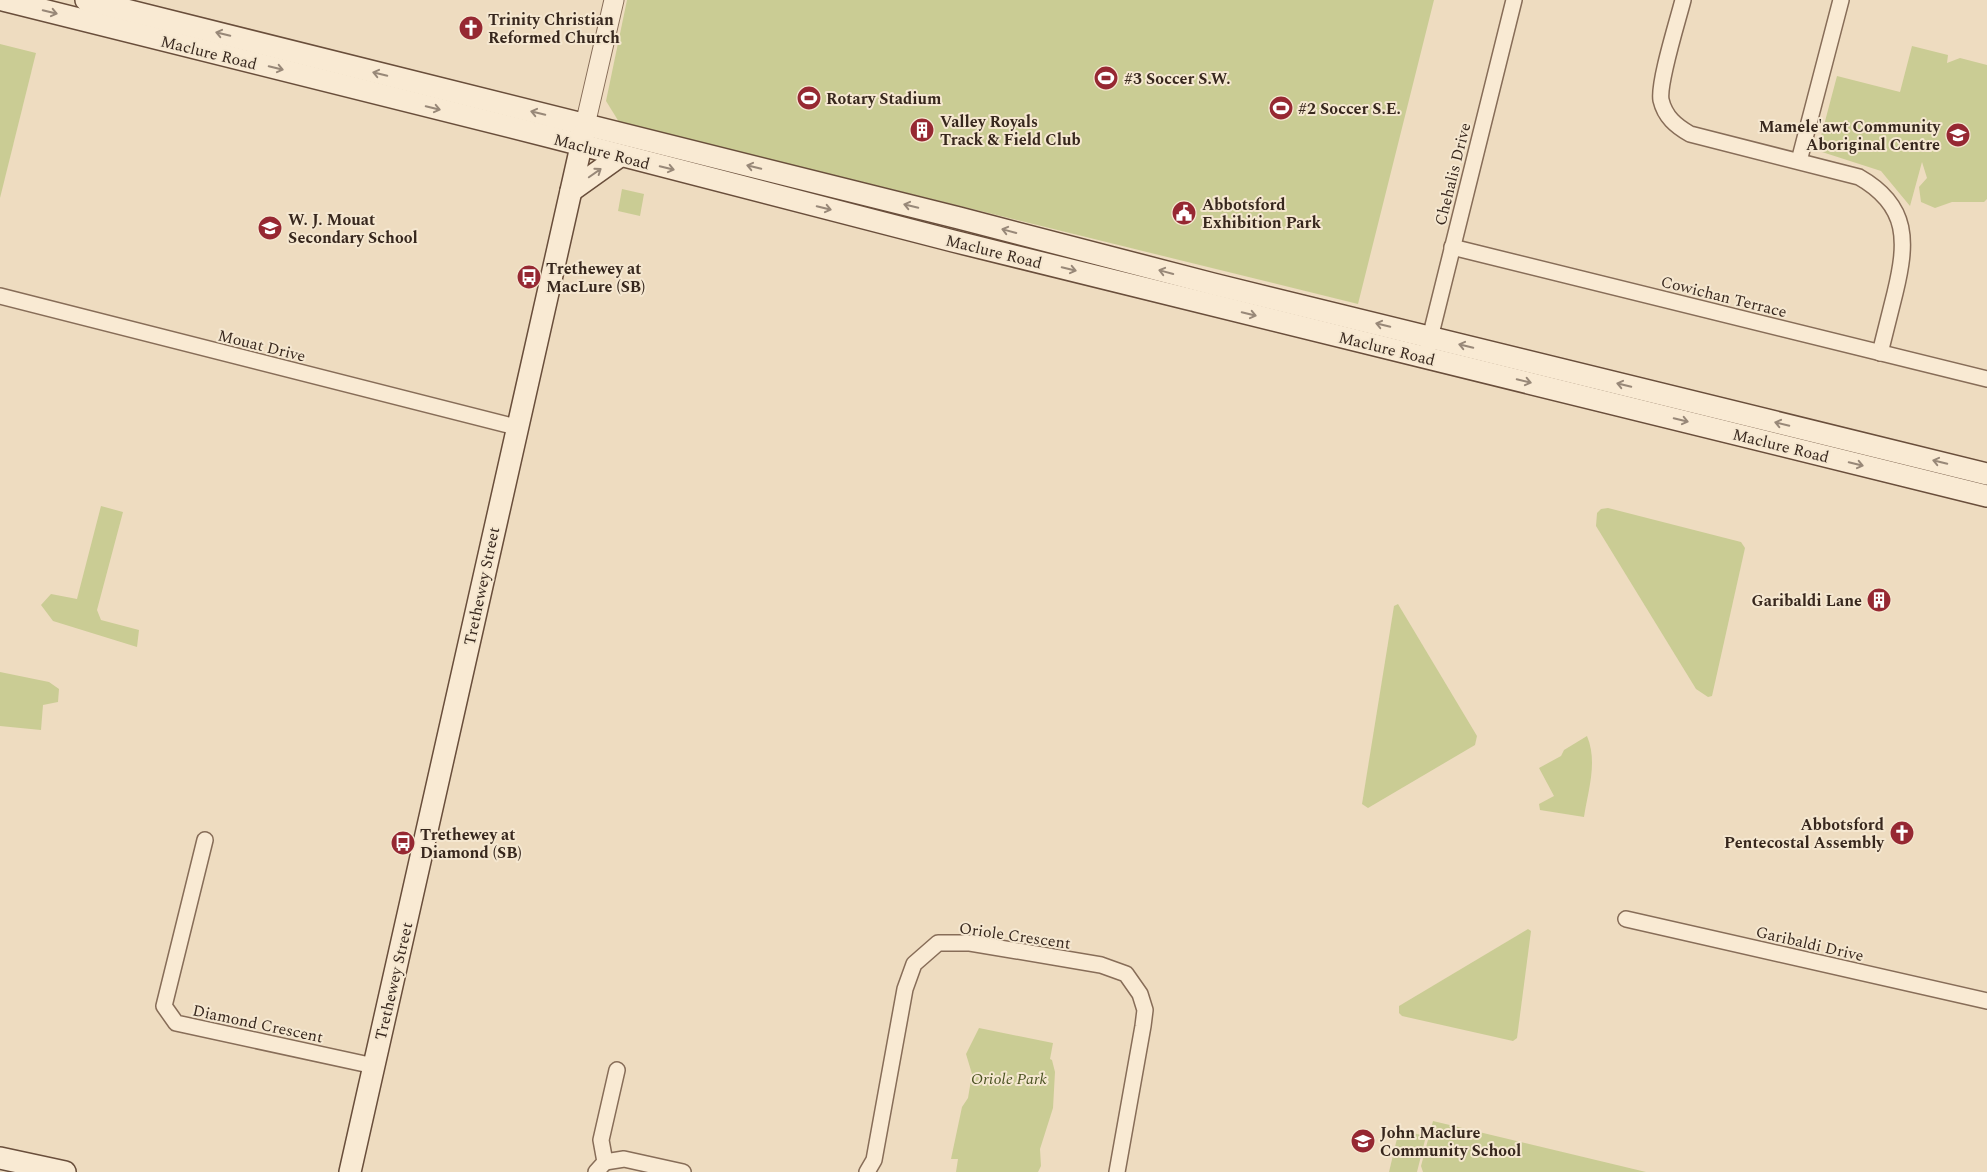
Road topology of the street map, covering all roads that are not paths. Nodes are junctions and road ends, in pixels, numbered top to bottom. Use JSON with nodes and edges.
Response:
{"nodes":[{"id":1,"x":3,"y":0,"type":"edge"},
{"id":2,"x":86,"y":0,"type":"edge"},
{"id":3,"x":614,"y":0,"type":"edge"},
{"id":4,"x":1514,"y":0,"type":"edge"},
{"id":5,"x":1683,"y":0,"type":"edge"},
{"id":6,"x":1841,"y":0,"type":"edge"},
{"id":7,"x":583,"y":135,"type":"junction"},
{"id":8,"x":620,"y":156,"type":"junction"},
{"id":9,"x":1799,"y":161,"type":"junction"},
{"id":10,"x":571,"y":191,"type":"junction"},
{"id":11,"x":1452,"y":247,"type":"junction"},
{"id":12,"x":0,"y":296,"type":"edge"},
{"id":13,"x":1428,"y":347,"type":"junction"},
{"id":14,"x":1880,"y":353,"type":"junction"},
{"id":15,"x":1987,"y":379,"type":"edge"},
{"id":16,"x":516,"y":427,"type":"junction"},
{"id":17,"x":1987,"y":474,"type":"edge"},
{"id":18,"x":1987,"y":496,"type":"edge"},
{"id":19,"x":205,"y":840,"type":"dead end"},
{"id":20,"x":1626,"y":919,"type":"dead end"},
{"id":21,"x":1987,"y":1001,"type":"edge"},
{"id":22,"x":374,"y":1066,"type":"junction"},
{"id":23,"x":617,"y":1070,"type":"dead end"},
{"id":24,"x":0,"y":1158,"type":"edge"},
{"id":25,"x":601,"y":1167,"type":"edge"},
{"id":26,"x":65,"y":1172,"type":"edge"},
{"id":27,"x":350,"y":1172,"type":"edge"},
{"id":28,"x":682,"y":1172,"type":"edge"},
{"id":29,"x":867,"y":1172,"type":"edge"},
{"id":30,"x":1117,"y":1172,"type":"edge"}],
"edges":[{"from":1,"to":7,"type":"main road","name":"Maclure Road","one_way":true},
{"from":7,"to":2,"type":"main road","name":"Maclure Road","one_way":true},
{"from":3,"to":7,"type":"street","name":"Trethewey Street"},
{"from":4,"to":11,"type":"street","name":"Chehalis Drive"},
{"from":5,"to":9,"type":"street"},
{"from":6,"to":9,"type":"street"},
{"from":7,"to":8,"type":"main road","name":"Maclure Road"},
{"from":7,"to":10,"type":"main road","name":"Trethewey Street"},
{"from":13,"to":7,"type":"main road","name":"Maclure Road","one_way":true},
{"from":10,"to":8,"type":"main road","one_way":true},
{"from":8,"to":13,"type":"main road","name":"Maclure Road","one_way":true},
{"from":9,"to":14,"type":"street"},
{"from":10,"to":16,"type":"main road","name":"Trethewey Street"},
{"from":11,"to":13,"type":"street","name":"Chehalis Drive"},
{"from":11,"to":14,"type":"street","name":"Cowichan Terrace"},
{"from":12,"to":16,"type":"street","name":"Mouat Drive"},
{"from":17,"to":13,"type":"main road","name":"Maclure Road","one_way":true},
{"from":13,"to":18,"type":"main road","name":"Maclure Road","one_way":true},
{"from":14,"to":15,"type":"street","name":"Cowichan Terrace"},
{"from":16,"to":22,"type":"main road","name":"Trethewey Street"},
{"from":19,"to":22,"type":"street","name":"Diamond Crescent"},
{"from":20,"to":21,"type":"street","name":"Garibaldi Drive"},
{"from":22,"to":27,"type":"main road","name":"Trethewey Street"},
{"from":23,"to":25,"type":"street"},
{"from":24,"to":26,"type":"main road"},
{"from":25,"to":28,"type":"street"},
{"from":29,"to":30,"type":"street","name":"Oriole Crescent"}]}
